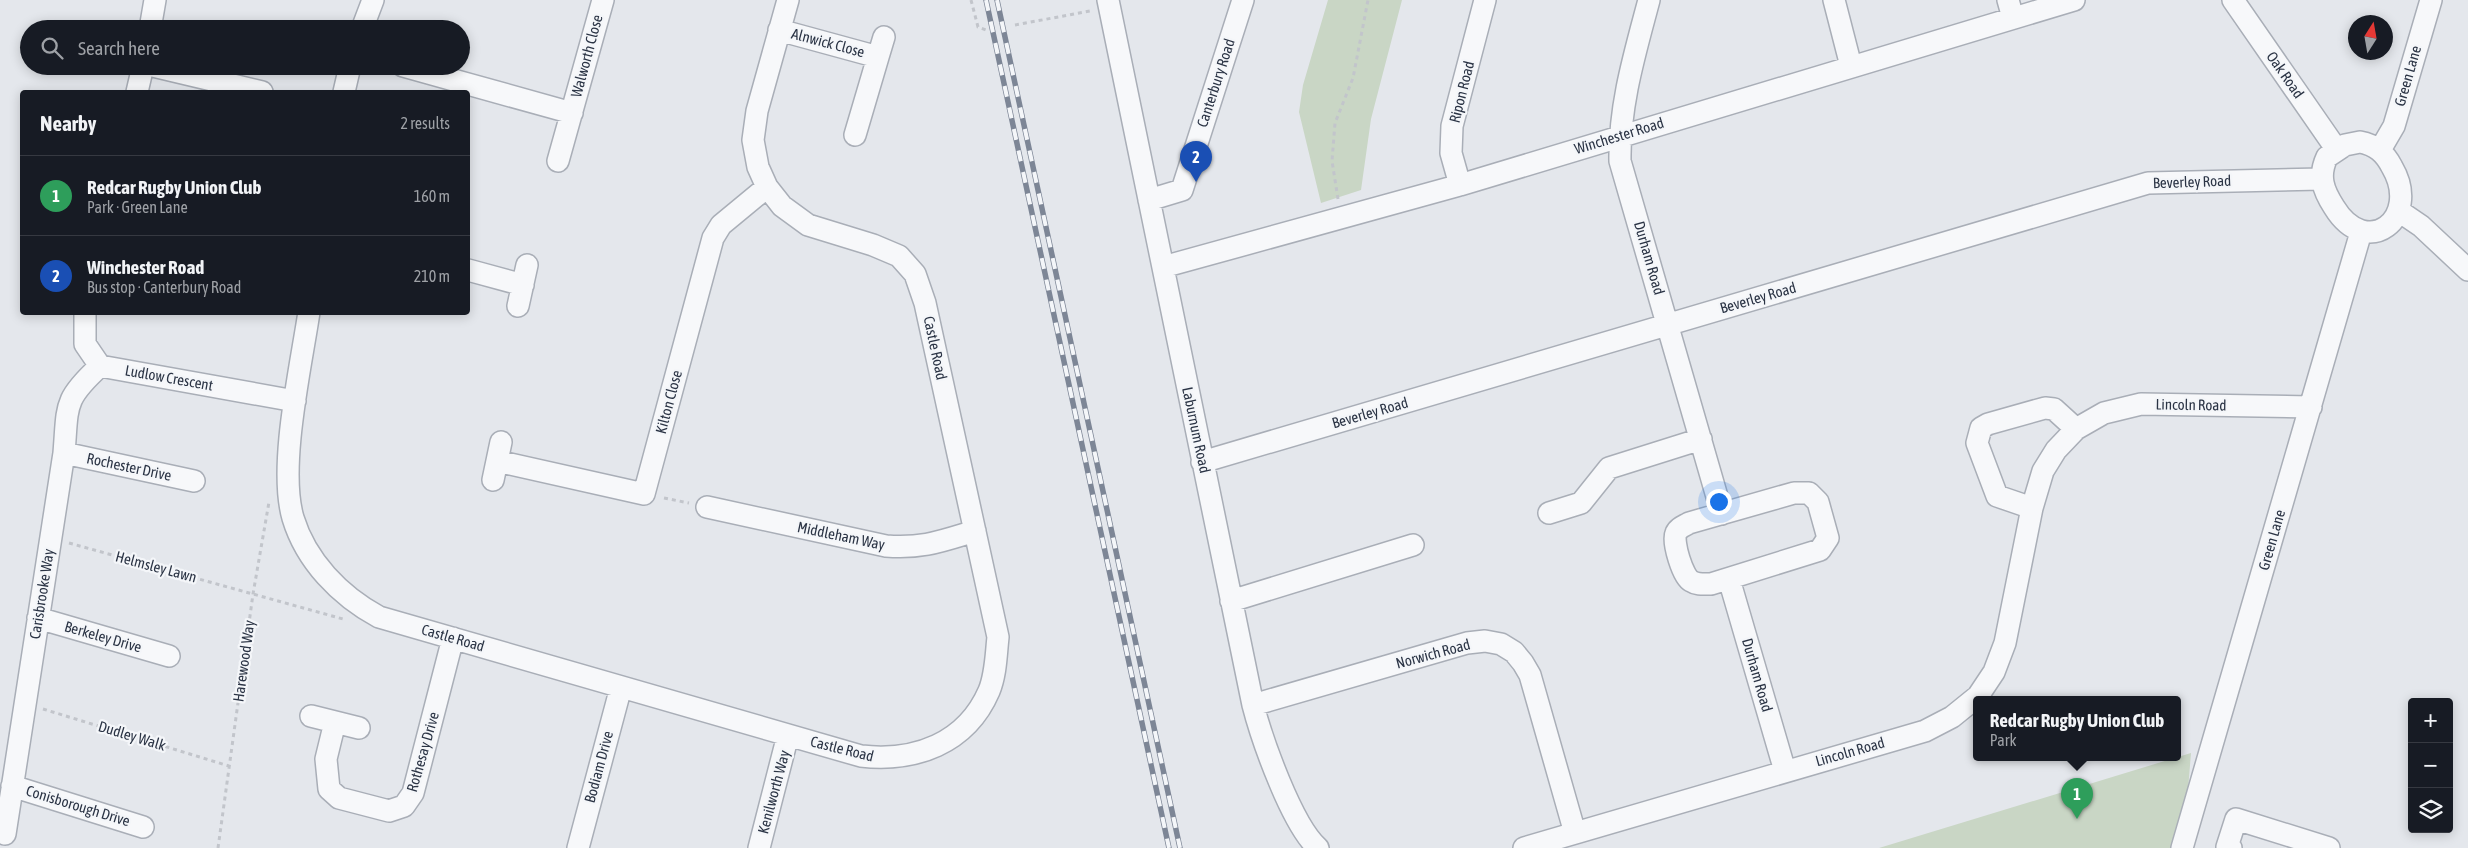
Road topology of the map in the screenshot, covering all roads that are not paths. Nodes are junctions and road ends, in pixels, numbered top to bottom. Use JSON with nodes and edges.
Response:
{"nodes":[{"id":1,"x":155,"y":0,"type":"edge"},
{"id":2,"x":373,"y":0,"type":"edge"},
{"id":3,"x":603,"y":0,"type":"edge"},
{"id":4,"x":788,"y":0,"type":"edge"},
{"id":5,"x":1243,"y":0,"type":"edge"},
{"id":6,"x":1485,"y":0,"type":"edge"},
{"id":7,"x":1648,"y":0,"type":"edge"},
{"id":8,"x":1834,"y":0,"type":"edge"},
{"id":9,"x":2074,"y":0,"type":"edge"},
{"id":10,"x":2234,"y":0,"type":"edge"},
{"id":11,"x":2431,"y":0,"type":"edge"},
{"id":12,"x":1109,"y":4,"type":"edge"},
{"id":13,"x":2011,"y":9,"type":"edge"},
{"id":14,"x":152,"y":20,"type":"edge"},
{"id":15,"x":365,"y":20,"type":"edge"},
{"id":16,"x":779,"y":30,"type":"junction"},
{"id":17,"x":884,"y":37,"type":"dead end"},
{"id":18,"x":878,"y":57,"type":"junction"},
{"id":19,"x":1851,"y":66,"type":"junction"},
{"id":20,"x":141,"y":75,"type":"edge"},
{"id":21,"x":191,"y":75,"type":"edge"},
{"id":22,"x":348,"y":75,"type":"edge"},
{"id":23,"x":435,"y":75,"type":"edge"},
{"id":24,"x":137,"y":90,"type":"edge"},
{"id":25,"x":254,"y":90,"type":"edge"},
{"id":26,"x":344,"y":90,"type":"edge"},
{"id":27,"x":572,"y":113,"type":"junction"},
{"id":28,"x":855,"y":135,"type":"dead end"},
{"id":29,"x":1620,"y":135,"type":"junction"},
{"id":30,"x":2337,"y":150,"type":"junction"},
{"id":31,"x":2380,"y":150,"type":"junction"},
{"id":32,"x":558,"y":161,"type":"dead end"},
{"id":33,"x":2321,"y":179,"type":"junction"},
{"id":34,"x":1460,"y":185,"type":"junction"},
{"id":35,"x":767,"y":188,"type":"junction"},
{"id":36,"x":1149,"y":200,"type":"junction"},
{"id":37,"x":2399,"y":211,"type":"junction"},
{"id":38,"x":2361,"y":232,"type":"junction"},
{"id":39,"x":1163,"y":267,"type":"junction"},
{"id":40,"x":470,"y":270,"type":"edge"},
{"id":41,"x":2468,"y":270,"type":"edge"},
{"id":42,"x":518,"y":306,"type":"dead end"},
{"id":43,"x":85,"y":315,"type":"edge"},
{"id":44,"x":309,"y":315,"type":"edge"},
{"id":45,"x":1668,"y":325,"type":"junction"},
{"id":46,"x":100,"y":366,"type":"junction"},
{"id":47,"x":295,"y":401,"type":"junction"},
{"id":48,"x":2311,"y":407,"type":"junction"},
{"id":49,"x":2076,"y":429,"type":"junction"},
{"id":50,"x":1701,"y":439,"type":"junction"},
{"id":51,"x":64,"y":453,"type":"junction"},
{"id":52,"x":497,"y":461,"type":"dead end"},
{"id":53,"x":1202,"y":462,"type":"junction"},
{"id":54,"x":194,"y":481,"type":"dead end"},
{"id":55,"x":707,"y":507,"type":"road end"},
{"id":56,"x":2032,"y":508,"type":"junction"},
{"id":57,"x":1549,"y":513,"type":"dead end"},
{"id":58,"x":1722,"y":514,"type":"junction"},
{"id":59,"x":975,"y":531,"type":"junction"},
{"id":60,"x":1413,"y":545,"type":"dead end"},
{"id":61,"x":1729,"y":579,"type":"junction"},
{"id":62,"x":1231,"y":601,"type":"junction"},
{"id":63,"x":38,"y":618,"type":"junction"},
{"id":64,"x":453,"y":638,"type":"junction"},
{"id":65,"x":169,"y":656,"type":"dead end"},
{"id":66,"x":621,"y":687,"type":"junction"},
{"id":67,"x":1978,"y":696,"type":"edge"},
{"id":68,"x":1973,"y":700,"type":"edge"},
{"id":69,"x":1253,"y":705,"type":"junction"},
{"id":70,"x":311,"y":716,"type":"dead end"},
{"id":71,"x":335,"y":722,"type":"junction"},
{"id":72,"x":359,"y":728,"type":"dead end"},
{"id":73,"x":788,"y":735,"type":"junction"},
{"id":74,"x":1785,"y":771,"type":"junction"},
{"id":75,"x":12,"y":786,"type":"junction"},
{"id":76,"x":143,"y":827,"type":"dead end"},
{"id":77,"x":1575,"y":833,"type":"junction"},
{"id":78,"x":4,"y":834,"type":"dead end"},
{"id":79,"x":578,"y":848,"type":"edge"},
{"id":80,"x":759,"y":848,"type":"edge"},
{"id":81,"x":1318,"y":848,"type":"edge"},
{"id":82,"x":1524,"y":848,"type":"edge"},
{"id":83,"x":2182,"y":848,"type":"edge"},
{"id":84,"x":2228,"y":848,"type":"edge"},
{"id":85,"x":2329,"y":848,"type":"edge"}],
"edges":[{"from":1,"to":14,"type":"street"},
{"from":2,"to":15,"type":"street"},
{"from":3,"to":27,"type":"street","name":"Walworth Close"},
{"from":4,"to":16,"type":"street","name":"Castle Road"},
{"from":5,"to":36,"type":"street","name":"Canterbury Road"},
{"from":6,"to":34,"type":"street","name":"Ripon Road"},
{"from":7,"to":29,"type":"street","name":"Durham Road"},
{"from":8,"to":19,"type":"street"},
{"from":9,"to":13,"type":"street","name":"Winchester Road"},
{"from":10,"to":30,"type":"street","name":"Oak Road"},
{"from":11,"to":31,"type":"street","name":"Green Lane"},
{"from":12,"to":36,"type":"street","name":"Laburnum Road"},
{"from":13,"to":19,"type":"street","name":"Winchester Road"},
{"from":16,"to":18,"type":"street","name":"Alnwick Close"},
{"from":16,"to":35,"type":"street","name":"Castle Road"},
{"from":17,"to":18,"type":"street","name":"Alnwick Close"},
{"from":18,"to":28,"type":"street","name":"Alnwick Close"},
{"from":19,"to":29,"type":"street","name":"Winchester Road"},
{"from":20,"to":24,"type":"street"},
{"from":21,"to":25,"type":"street"},
{"from":22,"to":26,"type":"street"},
{"from":23,"to":27,"type":"street","name":"Walworth Close"},
{"from":27,"to":32,"type":"street","name":"Walworth Close"},
{"from":29,"to":34,"type":"street","name":"Winchester Road"},
{"from":29,"to":45,"type":"street","name":"Durham Road"},
{"from":30,"to":31,"type":"street"},
{"from":30,"to":33,"type":"street"},
{"from":31,"to":37,"type":"street"},
{"from":33,"to":38,"type":"street"},
{"from":33,"to":45,"type":"street","name":"Beverley Road"},
{"from":34,"to":39,"type":"street","name":"Winchester Road"},
{"from":35,"to":52,"type":"street","name":"Kilton Close"},
{"from":35,"to":59,"type":"street","name":"Castle Road"},
{"from":36,"to":39,"type":"street","name":"Laburnum Road"},
{"from":37,"to":38,"type":"street"},
{"from":37,"to":41,"type":"street"},
{"from":38,"to":48,"type":"street","name":"Green Lane"},
{"from":39,"to":53,"type":"street","name":"Laburnum Road"},
{"from":40,"to":42,"type":"street"},
{"from":43,"to":46,"type":"street"},
{"from":44,"to":47,"type":"street","name":"Castle Road"},
{"from":45,"to":50,"type":"street","name":"Durham Road"},
{"from":45,"to":53,"type":"street","name":"Beverley Road"},
{"from":46,"to":47,"type":"street","name":"Ludlow Crescent"},
{"from":46,"to":51,"type":"street","name":"Carisbrooke Way"},
{"from":47,"to":64,"type":"street","name":"Castle Road"},
{"from":48,"to":49,"type":"street","name":"Lincoln Road"},
{"from":48,"to":83,"type":"street","name":"Green Lane"},
{"from":49,"to":56,"type":"street","name":"Lincoln Road"},
{"from":49,"to":56,"type":"street"},
{"from":50,"to":57,"type":"street"},
{"from":50,"to":58,"type":"street","name":"Durham Road"},
{"from":51,"to":54,"type":"street","name":"Rochester Drive"},
{"from":51,"to":63,"type":"street","name":"Carisbrooke Way"},
{"from":53,"to":62,"type":"street","name":"Laburnum Road"},
{"from":55,"to":59,"type":"street","name":"Middleham Way"},
{"from":56,"to":67,"type":"street","name":"Lincoln Road"},
{"from":58,"to":61,"type":"street"},
{"from":58,"to":61,"type":"street"},
{"from":59,"to":73,"type":"street","name":"Castle Road"},
{"from":60,"to":62,"type":"street"},
{"from":61,"to":74,"type":"street","name":"Durham Road"},
{"from":62,"to":69,"type":"street","name":"Laburnum Road"},
{"from":63,"to":65,"type":"street","name":"Berkeley Drive"},
{"from":63,"to":75,"type":"street","name":"Carisbrooke Way"},
{"from":64,"to":66,"type":"street","name":"Castle Road"},
{"from":64,"to":71,"type":"street","name":"Rothesay Drive"},
{"from":66,"to":73,"type":"street","name":"Castle Road"},
{"from":66,"to":79,"type":"street","name":"Bodiam Drive"},
{"from":68,"to":74,"type":"street","name":"Lincoln Road"},
{"from":69,"to":77,"type":"street","name":"Norwich Road"},
{"from":69,"to":81,"type":"street","name":"Laburnum Road"},
{"from":70,"to":71,"type":"street"},
{"from":71,"to":72,"type":"street"},
{"from":73,"to":80,"type":"street","name":"Kenilworth Way"},
{"from":74,"to":77,"type":"street","name":"Lincoln Road"},
{"from":75,"to":76,"type":"street","name":"Conisborough Drive"},
{"from":75,"to":78,"type":"street","name":"Carisbrooke Way"},
{"from":77,"to":82,"type":"street","name":"Lincoln Road"},
{"from":84,"to":85,"type":"street"}]}
